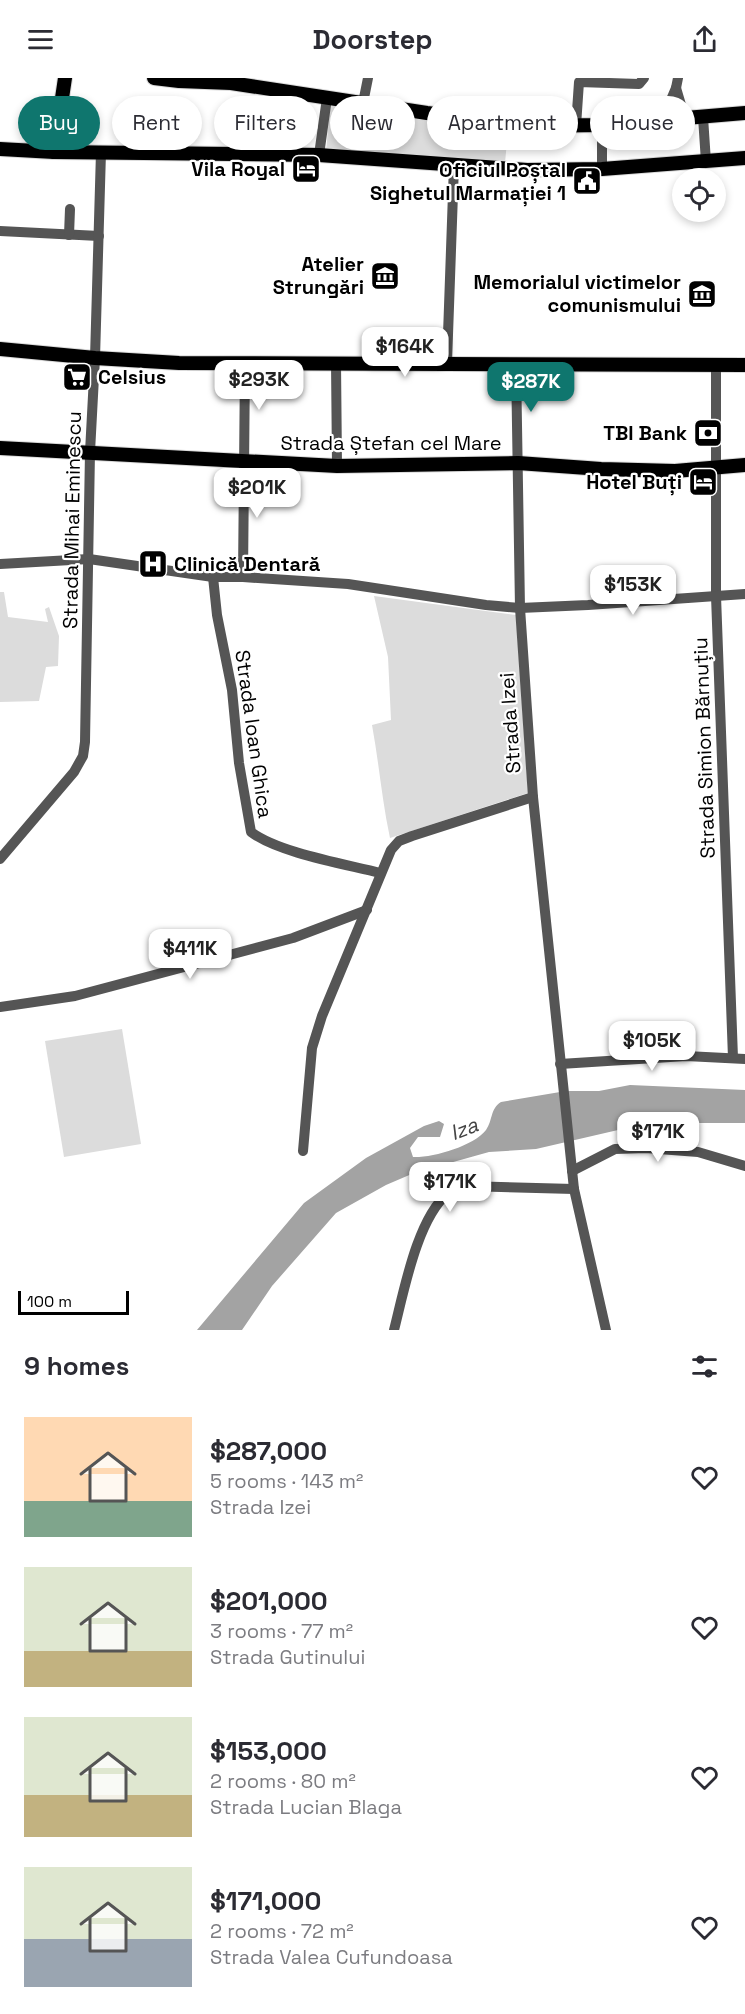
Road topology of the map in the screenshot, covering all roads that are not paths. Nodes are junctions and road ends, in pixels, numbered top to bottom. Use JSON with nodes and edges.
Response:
{"nodes":[{"id":1,"x":65,"y":78,"type":"edge"},
{"id":2,"x":154,"y":78,"type":"edge"},
{"id":3,"x":368,"y":78,"type":"edge"},
{"id":4,"x":644,"y":78,"type":"edge"},
{"id":5,"x":232,"y":80,"type":"edge"},
{"id":6,"x":601,"y":80,"type":"edge"},
{"id":7,"x":677,"y":83,"type":"edge"},
{"id":8,"x":364,"y":96,"type":"edge"},
{"id":9,"x":578,"y":97,"type":"edge"},
{"id":10,"x":327,"y":98,"type":"junction"},
{"id":11,"x":330,"y":98,"type":"edge"},
{"id":12,"x":745,"y":113,"type":"edge"},
{"id":13,"x":697,"y":117,"type":"junction"},
{"id":14,"x":0,"y":149,"type":"edge"},
{"id":15,"x":602,"y":150,"type":"edge"},
{"id":16,"x":54,"y":152,"type":"junction"},
{"id":17,"x":101,"y":152,"type":"junction"},
{"id":18,"x":319,"y":155,"type":"junction"},
{"id":19,"x":745,"y":158,"type":"edge"},
{"id":20,"x":706,"y":162,"type":"junction"},
{"id":21,"x":454,"y":165,"type":"junction"},
{"id":22,"x":602,"y":169,"type":"junction"},
{"id":23,"x":70,"y":209,"type":"dead end"},
{"id":24,"x":0,"y":231,"type":"edge"},
{"id":25,"x":69,"y":235,"type":"junction"},
{"id":26,"x":99,"y":236,"type":"junction"},
{"id":27,"x":0,"y":349,"type":"edge"},
{"id":28,"x":95,"y":358,"type":"junction"},
{"id":29,"x":336,"y":362,"type":"junction"},
{"id":30,"x":245,"y":363,"type":"junction"},
{"id":31,"x":447,"y":363,"type":"junction"},
{"id":32,"x":516,"y":363,"type":"junction"},
{"id":33,"x":716,"y":365,"type":"junction"},
{"id":34,"x":745,"y":365,"type":"edge"},
{"id":35,"x":0,"y":448,"type":"edge"},
{"id":36,"x":90,"y":452,"type":"junction"},
{"id":37,"x":244,"y":460,"type":"junction"},
{"id":38,"x":518,"y":463,"type":"junction"},
{"id":39,"x":745,"y":465,"type":"edge"},
{"id":40,"x":337,"y":466,"type":"junction"},
{"id":41,"x":716,"y":469,"type":"junction"},
{"id":42,"x":89,"y":559,"type":"junction"},
{"id":43,"x":0,"y":564,"type":"edge"},
{"id":44,"x":213,"y":577,"type":"junction"},
{"id":45,"x":243,"y":577,"type":"junction"},
{"id":46,"x":745,"y":594,"type":"edge"},
{"id":47,"x":716,"y":596,"type":"junction"},
{"id":48,"x":520,"y":608,"type":"junction"},
{"id":49,"x":533,"y":797,"type":"junction"},
{"id":50,"x":0,"y":859,"type":"edge"},
{"id":51,"x":380,"y":873,"type":"junction"},
{"id":52,"x":367,"y":910,"type":"junction"},
{"id":53,"x":0,"y":1007,"type":"edge"},
{"id":54,"x":733,"y":1058,"type":"junction"},
{"id":55,"x":745,"y":1059,"type":"edge"},
{"id":56,"x":560,"y":1064,"type":"junction"},
{"id":57,"x":303,"y":1151,"type":"dead end"},
{"id":58,"x":745,"y":1166,"type":"edge"},
{"id":59,"x":572,"y":1171,"type":"junction"},
{"id":60,"x":574,"y":1189,"type":"junction"},
{"id":61,"x":394,"y":1330,"type":"edge"},
{"id":62,"x":606,"y":1330,"type":"edge"}],
"edges":[{"from":1,"to":16,"type":"main road"},
{"from":2,"to":5,"type":"main road"},
{"from":3,"to":8,"type":"street"},
{"from":4,"to":6,"type":"street"},
{"from":5,"to":10,"type":"main road"},
{"from":6,"to":9,"type":"street"},
{"from":7,"to":13,"type":"street"},
{"from":10,"to":11,"type":"main road"},
{"from":10,"to":18,"type":"street"},
{"from":12,"to":13,"type":"main road"},
{"from":13,"to":20,"type":"street"},
{"from":14,"to":16,"type":"main road"},
{"from":15,"to":22,"type":"street"},
{"from":16,"to":17,"type":"main road"},
{"from":17,"to":18,"type":"main road"},
{"from":17,"to":26,"type":"street","name":"Strada Mihai Eminescu"},
{"from":18,"to":21,"type":"main road"},
{"from":19,"to":20,"type":"main road"},
{"from":20,"to":22,"type":"main road"},
{"from":21,"to":22,"type":"main road"},
{"from":21,"to":31,"type":"street"},
{"from":23,"to":25,"type":"street"},
{"from":24,"to":25,"type":"street"},
{"from":25,"to":26,"type":"street"},
{"from":26,"to":28,"type":"street","name":"Strada Mihai Eminescu"},
{"from":27,"to":28,"type":"main road"},
{"from":28,"to":30,"type":"main road"},
{"from":28,"to":36,"type":"street","name":"Strada Mihai Eminescu"},
{"from":29,"to":30,"type":"main road"},
{"from":29,"to":31,"type":"main road"},
{"from":29,"to":40,"type":"street"},
{"from":30,"to":37,"type":"street"},
{"from":31,"to":32,"type":"main road"},
{"from":32,"to":33,"type":"main road"},
{"from":32,"to":38,"type":"street","name":"Strada Izei"},
{"from":33,"to":34,"type":"main road"},
{"from":33,"to":41,"type":"street","name":"Strada Simion Bărnuțiu"},
{"from":35,"to":36,"type":"main road","name":"Strada Ștefan cel Mare"},
{"from":36,"to":37,"type":"main road","name":"Strada Ștefan cel Mare"},
{"from":36,"to":42,"type":"street","name":"Strada Mihai Eminescu"},
{"from":37,"to":40,"type":"main road","name":"Strada Ștefan cel Mare"},
{"from":37,"to":45,"type":"street"},
{"from":38,"to":40,"type":"main road","name":"Strada Ștefan cel Mare"},
{"from":38,"to":41,"type":"main road","name":"Strada Ștefan cel Mare"},
{"from":38,"to":48,"type":"street","name":"Strada Izei"},
{"from":39,"to":41,"type":"main road","name":"Strada Ștefan cel Mare"},
{"from":41,"to":47,"type":"street","name":"Strada Simion Bărnuțiu"},
{"from":42,"to":43,"type":"street"},
{"from":42,"to":44,"type":"street"},
{"from":42,"to":50,"type":"street","name":"Strada Mihai Eminescu"},
{"from":44,"to":45,"type":"street"},
{"from":44,"to":51,"type":"street","name":"Strada Ioan Ghica"},
{"from":45,"to":48,"type":"street"},
{"from":46,"to":47,"type":"street"},
{"from":47,"to":48,"type":"street"},
{"from":47,"to":54,"type":"street","name":"Strada Simion Bărnuțiu"},
{"from":48,"to":49,"type":"street","name":"Strada Izei"},
{"from":49,"to":51,"type":"street"},
{"from":49,"to":56,"type":"street","name":"Strada Izei"},
{"from":51,"to":52,"type":"street"},
{"from":52,"to":53,"type":"street"},
{"from":52,"to":57,"type":"street"},
{"from":54,"to":55,"type":"street"},
{"from":54,"to":56,"type":"street"},
{"from":56,"to":59,"type":"street","name":"Strada Izei"},
{"from":58,"to":59,"type":"street"},
{"from":59,"to":60,"type":"street","name":"Strada Izei"},
{"from":60,"to":61,"type":"street"},
{"from":60,"to":62,"type":"street","name":"Strada Izei"}]}
